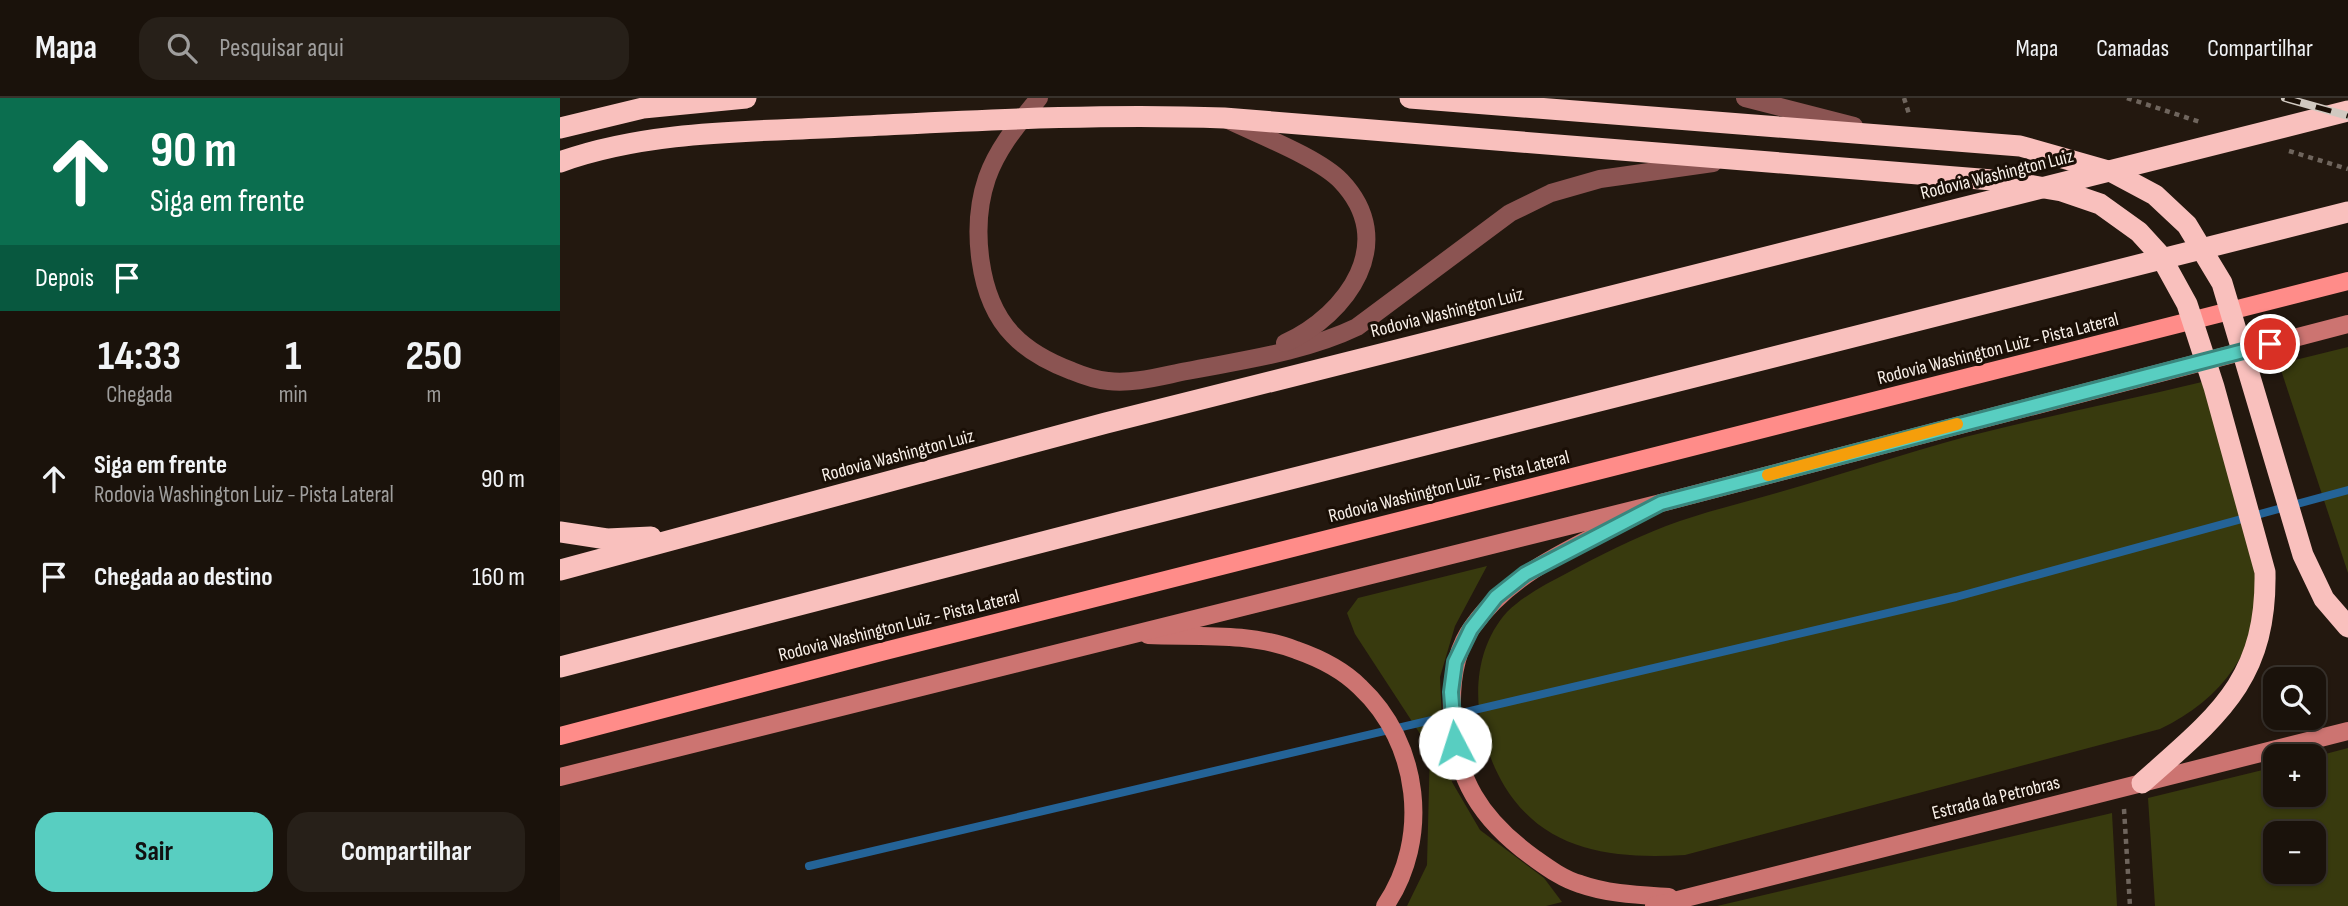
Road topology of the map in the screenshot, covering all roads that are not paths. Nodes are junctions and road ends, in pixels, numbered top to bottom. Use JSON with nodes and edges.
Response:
{"nodes":[{"id":1,"x":746,"y":98,"type":"edge"},
{"id":2,"x":1039,"y":98,"type":"edge"},
{"id":3,"x":1410,"y":98,"type":"edge"},
{"id":4,"x":1745,"y":98,"type":"edge"},
{"id":5,"x":2348,"y":111,"type":"edge"},
{"id":6,"x":1224,"y":118,"type":"junction"},
{"id":7,"x":560,"y":128,"type":"edge"},
{"id":8,"x":1894,"y":136,"type":"junction"},
{"id":9,"x":1737,"y":159,"type":"junction"},
{"id":10,"x":560,"y":162,"type":"edge"},
{"id":11,"x":2348,"y":212,"type":"edge"},
{"id":12,"x":2348,"y":281,"type":"edge"},
{"id":13,"x":2348,"y":324,"type":"edge"},
{"id":14,"x":1247,"y":359,"type":"junction"},
{"id":15,"x":1661,"y":503,"type":"junction"},
{"id":16,"x":560,"y":533,"type":"edge"},
{"id":17,"x":695,"y":534,"type":"junction"},
{"id":18,"x":560,"y":570,"type":"edge"},
{"id":19,"x":2348,"y":627,"type":"edge"},
{"id":20,"x":1127,"y":634,"type":"junction"},
{"id":21,"x":560,"y":667,"type":"edge"},
{"id":22,"x":2348,"y":731,"type":"edge"},
{"id":23,"x":560,"y":736,"type":"edge"},
{"id":24,"x":560,"y":777,"type":"edge"},
{"id":25,"x":2132,"y":785,"type":"junction"},
{"id":26,"x":1686,"y":898,"type":"junction"},
{"id":27,"x":1385,"y":906,"type":"edge"},
{"id":28,"x":1654,"y":906,"type":"edge"}],
"edges":[{"from":1,"to":7,"type":"highway"},
{"from":2,"to":14,"type":"street"},
{"from":3,"to":8,"type":"highway"},
{"from":4,"to":8,"type":"street"},
{"from":5,"to":17,"type":"highway","name":"Rodovia Washington Luiz"},
{"from":6,"to":9,"type":"highway"},
{"from":6,"to":10,"type":"highway"},
{"from":6,"to":14,"type":"street"},
{"from":8,"to":19,"type":"highway"},
{"from":9,"to":14,"type":"street"},
{"from":9,"to":25,"type":"highway"},
{"from":11,"to":21,"type":"highway"},
{"from":12,"to":23,"type":"main road","name":"Rodovia Washington Luiz - Pista Lateral"},
{"from":13,"to":15,"type":"main road"},
{"from":15,"to":20,"type":"main road"},
{"from":15,"to":26,"type":"main road"},
{"from":16,"to":17,"type":"highway"},
{"from":17,"to":18,"type":"highway","name":"Rodovia Washington Luiz"},
{"from":20,"to":24,"type":"main road"},
{"from":20,"to":27,"type":"main road"},
{"from":22,"to":25,"type":"main road","name":"Estrada da Petrobras"},
{"from":25,"to":26,"type":"main road","name":"Estrada da Petrobras"},
{"from":26,"to":28,"type":"main road","name":"Estrada da Petrobras"}]}
